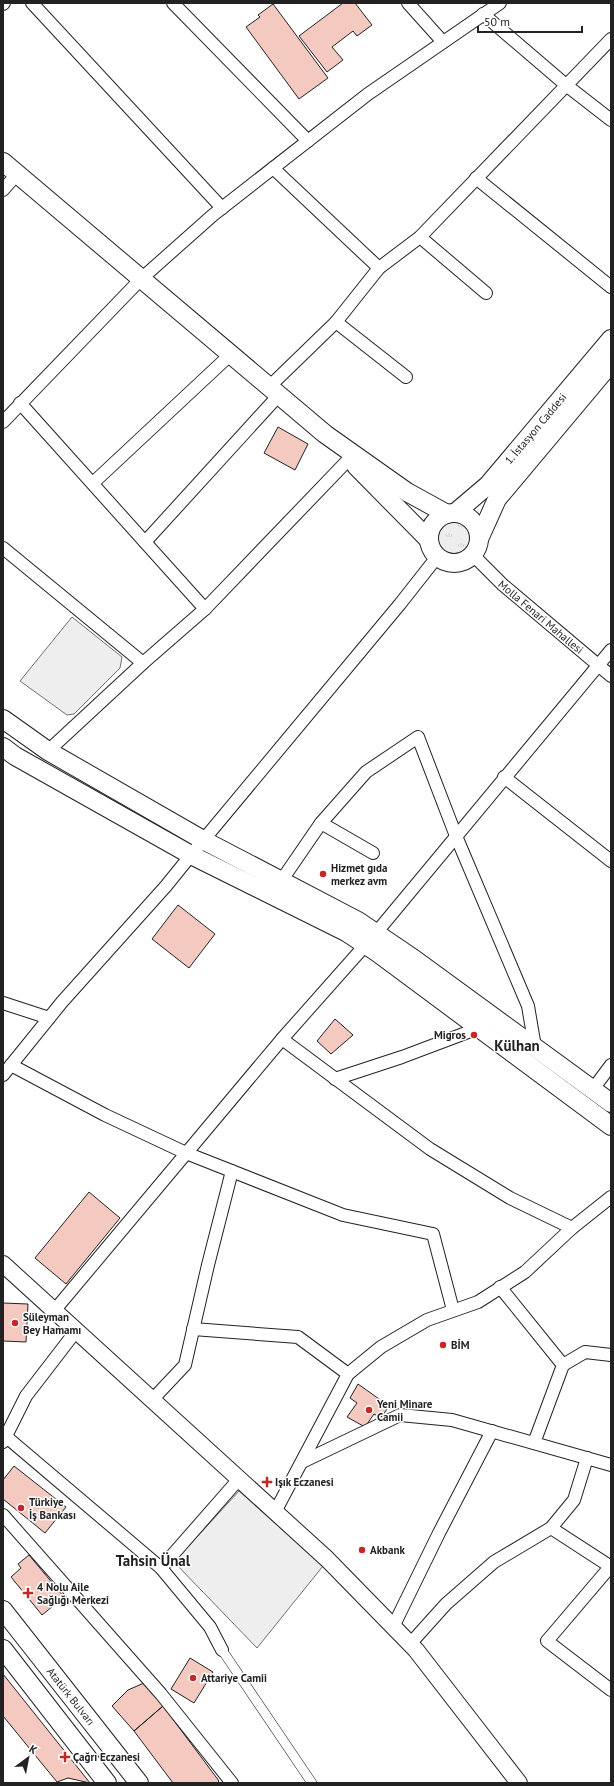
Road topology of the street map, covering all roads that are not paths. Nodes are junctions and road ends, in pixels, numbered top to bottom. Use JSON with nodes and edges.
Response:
{"nodes":[{"id":1,"x":32,"y":3,"type":"edge"},
{"id":2,"x":173,"y":3,"type":"edge"},
{"id":3,"x":408,"y":3,"type":"edge"},
{"id":4,"x":500,"y":3,"type":"edge"},
{"id":5,"x":483,"y":14,"type":"junction"},
{"id":6,"x":611,"y":39,"type":"edge"},
{"id":7,"x":443,"y":42,"type":"junction"},
{"id":8,"x":566,"y":85,"type":"junction"},
{"id":9,"x":611,"y":120,"type":"edge"},
{"id":10,"x":308,"y":141,"type":"junction"},
{"id":11,"x":3,"y":162,"type":"edge"},
{"id":12,"x":273,"y":168,"type":"junction"},
{"id":13,"x":17,"y":174,"type":"junction"},
{"id":14,"x":476,"y":178,"type":"junction"},
{"id":15,"x":3,"y":190,"type":"edge"},
{"id":16,"x":222,"y":208,"type":"junction"},
{"id":17,"x":420,"y":237,"type":"junction"},
{"id":18,"x":379,"y":268,"type":"junction"},
{"id":19,"x":141,"y":279,"type":"junction"},
{"id":20,"x":611,"y":287,"type":"edge"},
{"id":21,"x":486,"y":293,"type":"dead end"},
{"id":22,"x":336,"y":322,"type":"junction"},
{"id":23,"x":611,"y":339,"type":"edge"},
{"id":24,"x":231,"y":354,"type":"junction"},
{"id":25,"x":611,"y":363,"type":"edge"},
{"id":26,"x":406,"y":376,"type":"dead end"},
{"id":27,"x":274,"y":391,"type":"junction"},
{"id":28,"x":20,"y":403,"type":"junction"},
{"id":29,"x":3,"y":422,"type":"edge"},
{"id":30,"x":325,"y":434,"type":"junction"},
{"id":31,"x":349,"y":459,"type":"junction"},
{"id":32,"x":92,"y":484,"type":"junction"},
{"id":33,"x":451,"y":514,"type":"junction"},
{"id":34,"x":429,"y":540,"type":"junction"},
{"id":35,"x":145,"y":542,"type":"junction"},
{"id":36,"x":476,"y":547,"type":"junction"},
{"id":37,"x":3,"y":548,"type":"edge"},
{"id":38,"x":437,"y":557,"type":"junction"},
{"id":39,"x":205,"y":609,"type":"junction"},
{"id":40,"x":611,"y":650,"type":"edge"},
{"id":41,"x":143,"y":663,"type":"junction"},
{"id":42,"x":598,"y":664,"type":"junction"},
{"id":43,"x":611,"y":676,"type":"edge"},
{"id":44,"x":3,"y":720,"type":"edge"},
{"id":45,"x":3,"y":747,"type":"edge"},
{"id":46,"x":48,"y":751,"type":"junction"},
{"id":47,"x":504,"y":777,"type":"junction"},
{"id":48,"x":321,"y":823,"type":"junction"},
{"id":49,"x":456,"y":836,"type":"junction"},
{"id":50,"x":203,"y":840,"type":"junction"},
{"id":51,"x":373,"y":853,"type":"dead end"},
{"id":52,"x":191,"y":854,"type":"junction"},
{"id":53,"x":611,"y":861,"type":"edge"},
{"id":54,"x":276,"y":888,"type":"junction"},
{"id":55,"x":371,"y":939,"type":"junction"},
{"id":56,"x":3,"y":1003,"type":"edge"},
{"id":57,"x":49,"y":1018,"type":"junction"},
{"id":58,"x":479,"y":1028,"type":"junction"},
{"id":59,"x":282,"y":1039,"type":"junction"},
{"id":60,"x":536,"y":1047,"type":"junction"},
{"id":61,"x":11,"y":1065,"type":"junction"},
{"id":62,"x":611,"y":1065,"type":"edge"},
{"id":63,"x":3,"y":1075,"type":"edge"},
{"id":64,"x":335,"y":1079,"type":"junction"},
{"id":65,"x":593,"y":1089,"type":"junction"},
{"id":66,"x":611,"y":1103,"type":"edge"},
{"id":67,"x":611,"y":1126,"type":"edge"},
{"id":68,"x":186,"y":1153,"type":"junction"},
{"id":69,"x":232,"y":1171,"type":"junction"},
{"id":70,"x":608,"y":1202,"type":"edge"},
{"id":71,"x":572,"y":1228,"type":"junction"},
{"id":72,"x":3,"y":1264,"type":"edge"},
{"id":73,"x":500,"y":1287,"type":"junction"},
{"id":74,"x":453,"y":1310,"type":"junction"},
{"id":75,"x":54,"y":1311,"type":"junction"},
{"id":76,"x":193,"y":1329,"type":"junction"},
{"id":77,"x":76,"y":1331,"type":"junction"},
{"id":78,"x":611,"y":1355,"type":"edge"},
{"id":79,"x":563,"y":1365,"type":"junction"},
{"id":80,"x":348,"y":1374,"type":"junction"},
{"id":81,"x":152,"y":1400,"type":"junction"},
{"id":82,"x":492,"y":1431,"type":"junction"},
{"id":83,"x":4,"y":1438,"type":"edge"},
{"id":84,"x":534,"y":1443,"type":"junction"},
{"id":85,"x":587,"y":1458,"type":"junction"},
{"id":86,"x":302,"y":1462,"type":"junction"},
{"id":87,"x":611,"y":1465,"type":"edge"},
{"id":88,"x":239,"y":1479,"type":"junction"},
{"id":89,"x":275,"y":1512,"type":"junction"},
{"id":90,"x":3,"y":1515,"type":"edge"},
{"id":91,"x":551,"y":1528,"type":"junction"},
{"id":92,"x":611,"y":1567,"type":"edge"},
{"id":93,"x":161,"y":1568,"type":"junction"},
{"id":94,"x":3,"y":1610,"type":"edge"},
{"id":95,"x":393,"y":1627,"type":"junction"},
{"id":96,"x":410,"y":1644,"type":"junction"},
{"id":97,"x":3,"y":1649,"type":"edge"},
{"id":98,"x":222,"y":1650,"type":"joint"},
{"id":99,"x":611,"y":1690,"type":"edge"},
{"id":100,"x":107,"y":1783,"type":"edge"},
{"id":101,"x":139,"y":1783,"type":"edge"},
{"id":102,"x":232,"y":1783,"type":"edge"},
{"id":103,"x":312,"y":1783,"type":"edge"},
{"id":104,"x":519,"y":1783,"type":"edge"}],
"edges":[{"from":1,"to":16,"type":"street"},
{"from":2,"to":10,"type":"street"},
{"from":3,"to":7,"type":"street"},
{"from":4,"to":5,"type":"street"},
{"from":5,"to":7,"type":"street"},
{"from":5,"to":8,"type":"street"},
{"from":6,"to":8,"type":"street"},
{"from":7,"to":10,"type":"street"},
{"from":8,"to":9,"type":"street"},
{"from":8,"to":14,"type":"street"},
{"from":10,"to":12,"type":"street"},
{"from":11,"to":13,"type":"main road"},
{"from":12,"to":16,"type":"street"},
{"from":12,"to":18,"type":"street"},
{"from":13,"to":15,"type":"street"},
{"from":13,"to":19,"type":"main road"},
{"from":14,"to":17,"type":"street"},
{"from":14,"to":20,"type":"street"},
{"from":16,"to":19,"type":"street"},
{"from":17,"to":18,"type":"street"},
{"from":17,"to":21,"type":"street"},
{"from":18,"to":22,"type":"street"},
{"from":19,"to":24,"type":"main road"},
{"from":19,"to":28,"type":"street"},
{"from":22,"to":26,"type":"street"},
{"from":22,"to":27,"type":"street"},
{"from":23,"to":33,"type":"main road","name":"1. İstasyon Caddesi"},
{"from":24,"to":27,"type":"main road"},
{"from":24,"to":32,"type":"street"},
{"from":25,"to":36,"type":"main road","name":"1. İstasyon Caddesi"},
{"from":27,"to":30,"type":"main road"},
{"from":27,"to":35,"type":"street"},
{"from":28,"to":29,"type":"street"},
{"from":28,"to":32,"type":"street"},
{"from":30,"to":31,"type":"main road"},
{"from":30,"to":33,"type":"main road"},
{"from":31,"to":34,"type":"main road"},
{"from":31,"to":39,"type":"street"},
{"from":32,"to":35,"type":"street"},
{"from":33,"to":34,"type":"main road"},
{"from":33,"to":36,"type":"main road"},
{"from":34,"to":38,"type":"main road"},
{"from":35,"to":39,"type":"street"},
{"from":36,"to":38,"type":"main road"},
{"from":36,"to":42,"type":"street","name":"Molla Fenari Mahallesi"},
{"from":37,"to":41,"type":"street"},
{"from":38,"to":50,"type":"street"},
{"from":39,"to":41,"type":"street"},
{"from":40,"to":42,"type":"street"},
{"from":41,"to":46,"type":"street"},
{"from":42,"to":43,"type":"street","name":"Molla Fenari Mahallesi"},
{"from":42,"to":47,"type":"street"},
{"from":44,"to":46,"type":"main road"},
{"from":45,"to":52,"type":"main road"},
{"from":46,"to":50,"type":"main road"},
{"from":47,"to":49,"type":"street"},
{"from":47,"to":53,"type":"street"},
{"from":48,"to":49,"type":"street"},
{"from":48,"to":51,"type":"street"},
{"from":48,"to":54,"type":"street"},
{"from":49,"to":55,"type":"street"},
{"from":49,"to":60,"type":"street"},
{"from":50,"to":52,"type":"street"},
{"from":50,"to":54,"type":"main road"},
{"from":52,"to":54,"type":"main road"},
{"from":52,"to":57,"type":"street"},
{"from":54,"to":55,"type":"main road"},
{"from":55,"to":58,"type":"main road"},
{"from":55,"to":59,"type":"street"},
{"from":55,"to":60,"type":"main road"},
{"from":56,"to":57,"type":"street"},
{"from":57,"to":61,"type":"street"},
{"from":58,"to":64,"type":"street"},
{"from":58,"to":67,"type":"main road"},
{"from":59,"to":64,"type":"street"},
{"from":59,"to":68,"type":"street"},
{"from":60,"to":65,"type":"main road"},
{"from":61,"to":63,"type":"street"},
{"from":61,"to":68,"type":"street"},
{"from":62,"to":65,"type":"street"},
{"from":64,"to":71,"type":"street"},
{"from":65,"to":66,"type":"main road"},
{"from":68,"to":69,"type":"street"},
{"from":68,"to":75,"type":"street"},
{"from":69,"to":74,"type":"street"},
{"from":69,"to":76,"type":"street"},
{"from":70,"to":71,"type":"street"},
{"from":71,"to":73,"type":"street"},
{"from":72,"to":75,"type":"street"},
{"from":73,"to":74,"type":"street"},
{"from":73,"to":79,"type":"street"},
{"from":74,"to":80,"type":"street"},
{"from":75,"to":77,"type":"street"},
{"from":76,"to":80,"type":"street"},
{"from":76,"to":81,"type":"street"},
{"from":77,"to":81,"type":"street"},
{"from":77,"to":83,"type":"street"},
{"from":78,"to":79,"type":"street"},
{"from":79,"to":84,"type":"street"},
{"from":80,"to":86,"type":"street"},
{"from":81,"to":88,"type":"street"},
{"from":82,"to":84,"type":"street"},
{"from":82,"to":86,"type":"street"},
{"from":82,"to":95,"type":"street"},
{"from":83,"to":93,"type":"street"},
{"from":84,"to":85,"type":"street"},
{"from":85,"to":87,"type":"street"},
{"from":85,"to":91,"type":"street"},
{"from":86,"to":89,"type":"street"},
{"from":88,"to":89,"type":"street"},
{"from":88,"to":93,"type":"street"},
{"from":89,"to":95,"type":"street"},
{"from":90,"to":102,"type":"street"},
{"from":91,"to":92,"type":"street"},
{"from":91,"to":96,"type":"street"},
{"from":92,"to":99,"type":"street"},
{"from":93,"to":98,"type":"street"},
{"from":94,"to":101,"type":"main road","name":"Atatürk Bulvarı"},
{"from":95,"to":96,"type":"street"},
{"from":96,"to":104,"type":"street"},
{"from":97,"to":100,"type":"main road"},
{"from":98,"to":103,"type":"street"}]}
